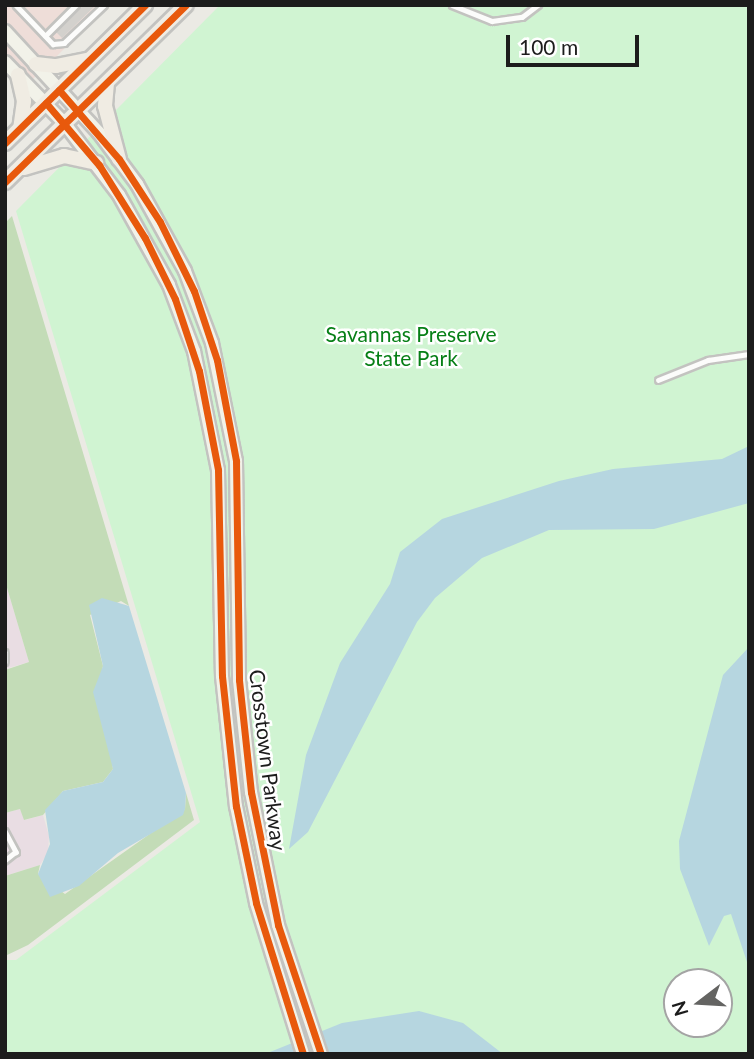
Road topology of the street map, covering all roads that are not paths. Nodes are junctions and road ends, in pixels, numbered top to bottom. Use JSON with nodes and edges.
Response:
{"nodes":[{"id":1,"x":16,"y":5,"type":"edge"},
{"id":2,"x":76,"y":5,"type":"edge"},
{"id":3,"x":104,"y":5,"type":"edge"},
{"id":4,"x":186,"y":5,"type":"edge"},
{"id":5,"x":452,"y":5,"type":"edge"},
{"id":6,"x":538,"y":5,"type":"edge"},
{"id":7,"x":143,"y":6,"type":"edge"},
{"id":8,"x":5,"y":31,"type":"edge"},
{"id":9,"x":45,"y":36,"type":"junction"},
{"id":10,"x":89,"y":60,"type":"junction"},
{"id":11,"x":5,"y":62,"type":"edge"},
{"id":12,"x":36,"y":64,"type":"junction"},
{"id":13,"x":18,"y":75,"type":"junction"},
{"id":14,"x":107,"y":83,"type":"junction"},
{"id":15,"x":59,"y":90,"type":"junction"},
{"id":16,"x":46,"y":103,"type":"junction"},
{"id":17,"x":78,"y":110,"type":"junction"},
{"id":18,"x":65,"y":124,"type":"junction"},
{"id":19,"x":20,"y":128,"type":"junction"},
{"id":20,"x":5,"y":143,"type":"edge"},
{"id":21,"x":119,"y":159,"type":"junction"},
{"id":22,"x":96,"y":163,"type":"junction"},
{"id":23,"x":11,"y":177,"type":"edge"},
{"id":24,"x":749,"y":354,"type":"edge"},
{"id":25,"x":658,"y":380,"type":"dead end"},
{"id":26,"x":5,"y":652,"type":"edge"},
{"id":27,"x":5,"y":662,"type":"edge"},
{"id":28,"x":5,"y":831,"type":"edge"},
{"id":29,"x":5,"y":861,"type":"edge"},
{"id":30,"x":303,"y":1054,"type":"edge"},
{"id":31,"x":321,"y":1054,"type":"edge"}],
"edges":[{"from":1,"to":9,"type":"lane"},
{"from":2,"to":9,"type":"lane"},
{"from":3,"to":9,"type":"lane"},
{"from":4,"to":14,"type":"main road"},
{"from":5,"to":6,"type":"lane"},
{"from":7,"to":10,"type":"main road"},
{"from":8,"to":12,"type":"main road","name":"Crosstown Parkway"},
{"from":10,"to":12,"type":"main road"},
{"from":10,"to":15,"type":"main road"},
{"from":11,"to":13,"type":"main road","name":"Crosstown Parkway"},
{"from":12,"to":15,"type":"main road","name":"Crosstown Parkway"},
{"from":13,"to":16,"type":"main road","name":"Crosstown Parkway"},
{"from":13,"to":19,"type":"main road"},
{"from":14,"to":17,"type":"main road"},
{"from":14,"to":21,"type":"main road"},
{"from":15,"to":16,"type":"main road"},
{"from":15,"to":17,"type":"main road","name":"Crosstown Parkway"},
{"from":16,"to":18,"type":"main road","name":"Crosstown Parkway"},
{"from":16,"to":19,"type":"main road"},
{"from":17,"to":18,"type":"main road"},
{"from":17,"to":21,"type":"main road","name":"Crosstown Parkway"},
{"from":18,"to":22,"type":"main road","name":"Crosstown Parkway"},
{"from":18,"to":23,"type":"main road"},
{"from":19,"to":20,"type":"main road"},
{"from":21,"to":31,"type":"main road","name":"Crosstown Parkway"},
{"from":22,"to":23,"type":"main road"},
{"from":22,"to":30,"type":"main road","name":"Crosstown Parkway"},
{"from":24,"to":25,"type":"lane"},
{"from":26,"to":27,"type":"lane"},
{"from":28,"to":29,"type":"lane"}]}
